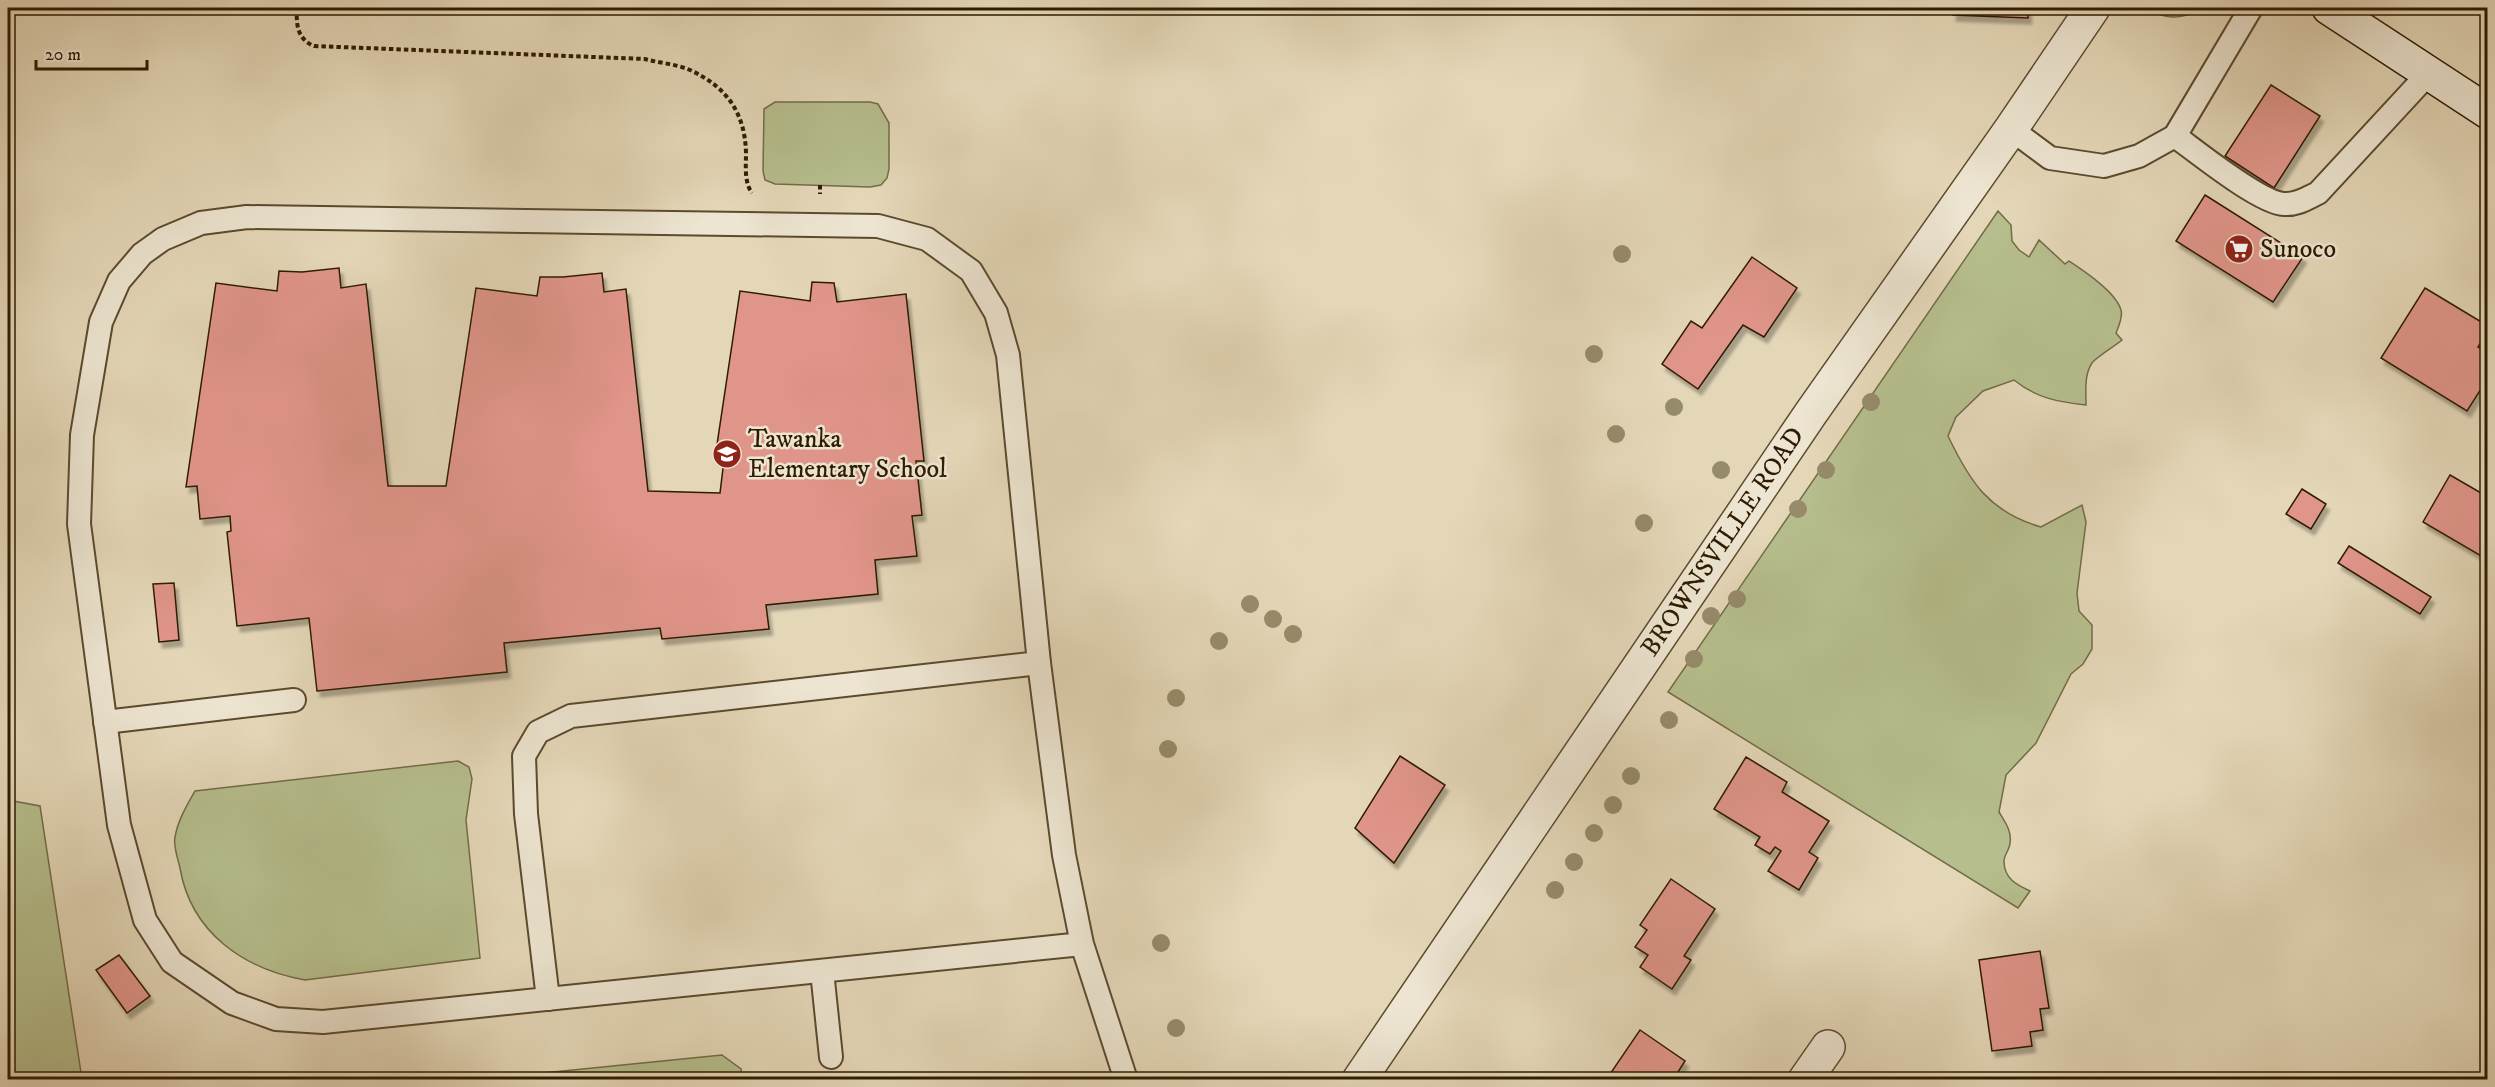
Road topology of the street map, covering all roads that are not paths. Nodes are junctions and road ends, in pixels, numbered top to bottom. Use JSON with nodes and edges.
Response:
{"nodes":[{"id":1,"x":2093,"y":8,"type":"edge"},
{"id":2,"x":2251,"y":8,"type":"edge"},
{"id":3,"x":2329,"y":8,"type":"edge"},
{"id":4,"x":2428,"y":75,"type":"junction"},
{"id":5,"x":2487,"y":112,"type":"edge"},
{"id":6,"x":2011,"y":129,"type":"junction"},
{"id":7,"x":2175,"y":136,"type":"junction"},
{"id":8,"x":1039,"y":663,"type":"junction"},
{"id":9,"x":294,"y":699,"type":"dead end"},
{"id":10,"x":105,"y":722,"type":"junction"},
{"id":11,"x":1082,"y":944,"type":"junction"},
{"id":12,"x":822,"y":971,"type":"junction"},
{"id":13,"x":548,"y":999,"type":"junction"},
{"id":14,"x":1828,"y":1047,"type":"dead end"},
{"id":15,"x":831,"y":1057,"type":"dead end"},
{"id":16,"x":1126,"y":1080,"type":"edge"},
{"id":17,"x":1359,"y":1080,"type":"edge"},
{"id":18,"x":1805,"y":1080,"type":"edge"}],
"edges":[{"from":1,"to":6,"type":"street","name":"BROWNSVILLE ROAD"},
{"from":2,"to":7,"type":"lane"},
{"from":3,"to":4,"type":"street"},
{"from":4,"to":5,"type":"street"},
{"from":4,"to":7,"type":"lane"},
{"from":6,"to":7,"type":"lane"},
{"from":6,"to":17,"type":"street","name":"BROWNSVILLE ROAD"},
{"from":8,"to":10,"type":"lane"},
{"from":8,"to":11,"type":"lane"},
{"from":8,"to":13,"type":"lane"},
{"from":9,"to":10,"type":"lane"},
{"from":10,"to":13,"type":"lane"},
{"from":11,"to":12,"type":"lane"},
{"from":11,"to":16,"type":"lane"},
{"from":12,"to":13,"type":"lane"},
{"from":12,"to":15,"type":"lane"},
{"from":14,"to":18,"type":"street"}]}
